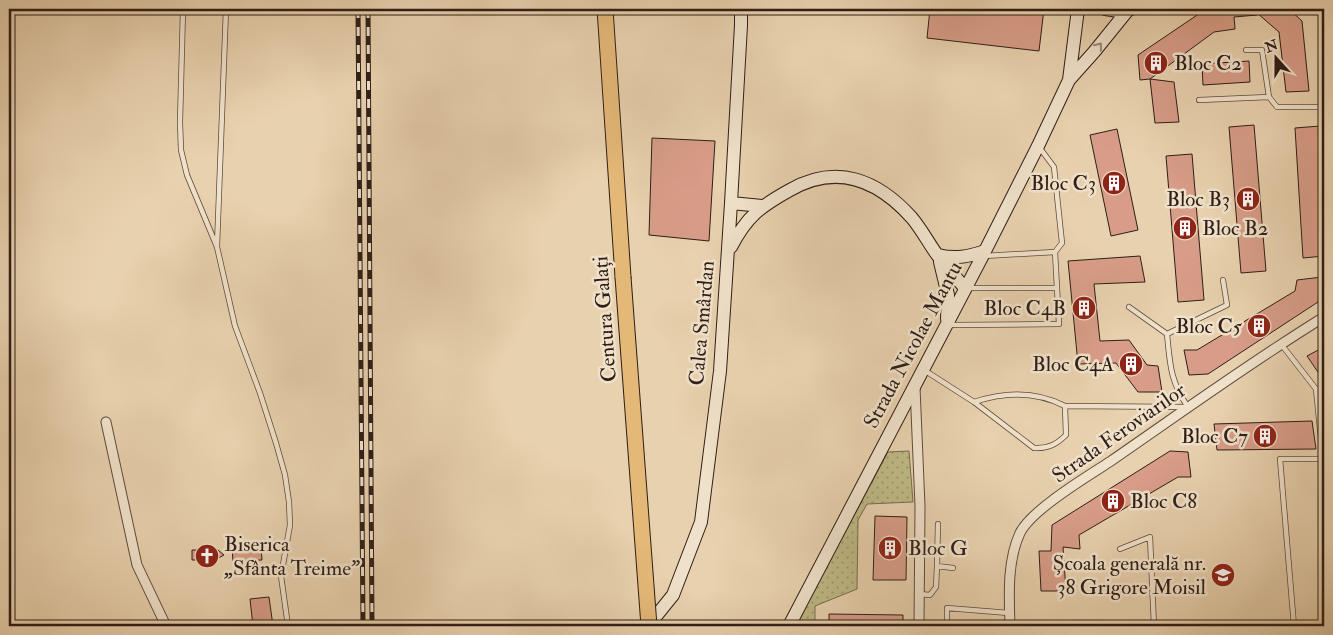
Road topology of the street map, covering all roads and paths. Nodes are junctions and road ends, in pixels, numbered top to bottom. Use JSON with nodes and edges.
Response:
{"nodes":[{"id":1,"x":184,"y":9,"type":"edge"},
{"id":2,"x":226,"y":9,"type":"edge"},
{"id":3,"x":605,"y":9,"type":"edge"},
{"id":4,"x":741,"y":9,"type":"edge"},
{"id":5,"x":1078,"y":9,"type":"edge"},
{"id":6,"x":1105,"y":9,"type":"edge"},
{"id":7,"x":1130,"y":9,"type":"edge"},
{"id":8,"x":1246,"y":50,"type":"dead end"},
{"id":9,"x":1069,"y":80,"type":"junction"},
{"id":10,"x":1269,"y":97,"type":"junction"},
{"id":11,"x":1199,"y":100,"type":"dead end"},
{"id":12,"x":1324,"y":107,"type":"edge"},
{"id":13,"x":1038,"y":146,"type":"junction"},
{"id":14,"x":731,"y":203,"type":"junction"},
{"id":15,"x":762,"y":206,"type":"junction"},
{"id":16,"x":217,"y":248,"type":"junction"},
{"id":17,"x":728,"y":252,"type":"junction"},
{"id":18,"x":1055,"y":252,"type":"junction"},
{"id":19,"x":983,"y":254,"type":"junction"},
{"id":20,"x":938,"y":255,"type":"junction"},
{"id":21,"x":1224,"y":280,"type":"dead end"},
{"id":22,"x":965,"y":288,"type":"junction"},
{"id":23,"x":1057,"y":288,"type":"junction"},
{"id":24,"x":1129,"y":307,"type":"dead end"},
{"id":25,"x":1324,"y":317,"type":"edge"},
{"id":26,"x":946,"y":325,"type":"junction"},
{"id":27,"x":1167,"y":334,"type":"junction"},
{"id":28,"x":1281,"y":344,"type":"junction"},
{"id":29,"x":923,"y":369,"type":"junction"},
{"id":30,"x":914,"y":385,"type":"junction"},
{"id":31,"x":1316,"y":389,"type":"junction"},
{"id":32,"x":1324,"y":389,"type":"edge"},
{"id":33,"x":974,"y":402,"type":"junction"},
{"id":34,"x":1065,"y":406,"type":"junction"},
{"id":35,"x":1188,"y":407,"type":"junction"},
{"id":36,"x":106,"y":422,"type":"dead end"},
{"id":37,"x":938,"y":524,"type":"dead end"},
{"id":38,"x":1120,"y":549,"type":"dead end"},
{"id":39,"x":937,"y":566,"type":"junction"},
{"id":40,"x":954,"y":568,"type":"dead end"},
{"id":41,"x":919,"y":594,"type":"junction"},
{"id":42,"x":1010,"y":613,"type":"junction"},
{"id":43,"x":166,"y":626,"type":"edge"},
{"id":44,"x":288,"y":626,"type":"edge"},
{"id":45,"x":649,"y":626,"type":"edge"},
{"id":46,"x":789,"y":626,"type":"edge"},
{"id":47,"x":918,"y":626,"type":"edge"},
{"id":48,"x":947,"y":626,"type":"edge"},
{"id":49,"x":1010,"y":626,"type":"edge"},
{"id":50,"x":1154,"y":626,"type":"edge"},
{"id":51,"x":1294,"y":626,"type":"edge"}],
"edges":[{"from":1,"to":16,"type":"lane"},
{"from":2,"to":16,"type":"lane"},
{"from":3,"to":45,"type":"highway","name":"Centura Galați","bridge":true},
{"from":4,"to":14,"type":"street","name":"Calea Smârdan"},
{"from":5,"to":9,"type":"street","name":"Strada Nicolae Mantu"},
{"from":6,"to":7,"type":"street"},
{"from":9,"to":7,"type":"street","name":"Strada Nicolae Mantu","one_way":true},
{"from":8,"to":10,"type":"lane"},
{"from":9,"to":13,"type":"street","name":"Strada Nicolae Mantu"},
{"from":10,"to":11,"type":"lane"},
{"from":10,"to":12,"type":"lane"},
{"from":13,"to":18,"type":"lane"},
{"from":13,"to":19,"type":"street","name":"Strada Nicolae Mantu"},
{"from":14,"to":15,"type":"street"},
{"from":14,"to":17,"type":"street","name":"Calea Smârdan"},
{"from":15,"to":17,"type":"street"},
{"from":15,"to":20,"type":"street"},
{"from":16,"to":44,"type":"lane"},
{"from":17,"to":45,"type":"street","name":"Calea Smârdan"},
{"from":18,"to":19,"type":"lane"},
{"from":18,"to":23,"type":"lane"},
{"from":19,"to":20,"type":"street"},
{"from":19,"to":22,"type":"street","name":"Strada Nicolae Mantu"},
{"from":20,"to":22,"type":"street"},
{"from":20,"to":26,"type":"street"},
{"from":21,"to":27,"type":"lane"},
{"from":22,"to":23,"type":"lane"},
{"from":22,"to":26,"type":"street","name":"Strada Nicolae Mantu"},
{"from":23,"to":26,"type":"lane"},
{"from":24,"to":27,"type":"lane"},
{"from":25,"to":28,"type":"street","name":"Strada Feroviarilor"},
{"from":26,"to":29,"type":"street","name":"Strada Nicolae Mantu"},
{"from":27,"to":35,"type":"lane"},
{"from":28,"to":31,"type":"lane"},
{"from":28,"to":35,"type":"street","name":"Strada Feroviarilor"},
{"from":29,"to":30,"type":"street","name":"Strada Nicolae Mantu"},
{"from":29,"to":33,"type":"lane"},
{"from":30,"to":41,"type":"street"},
{"from":30,"to":46,"type":"street","name":"Strada Nicolae Mantu"},
{"from":31,"to":32,"type":"lane"},
{"from":31,"to":51,"type":"lane"},
{"from":33,"to":34,"type":"lane"},
{"from":33,"to":34,"type":"lane"},
{"from":34,"to":35,"type":"lane"},
{"from":35,"to":42,"type":"street","name":"Strada Feroviarilor"},
{"from":36,"to":43,"type":"street"},
{"from":37,"to":39,"type":"lane"},
{"from":38,"to":50,"type":"lane"},
{"from":39,"to":40,"type":"lane"},
{"from":39,"to":41,"type":"lane"},
{"from":41,"to":47,"type":"street"},
{"from":42,"to":48,"type":"lane"},
{"from":42,"to":49,"type":"street","name":"Strada Feroviarilor"}]}
